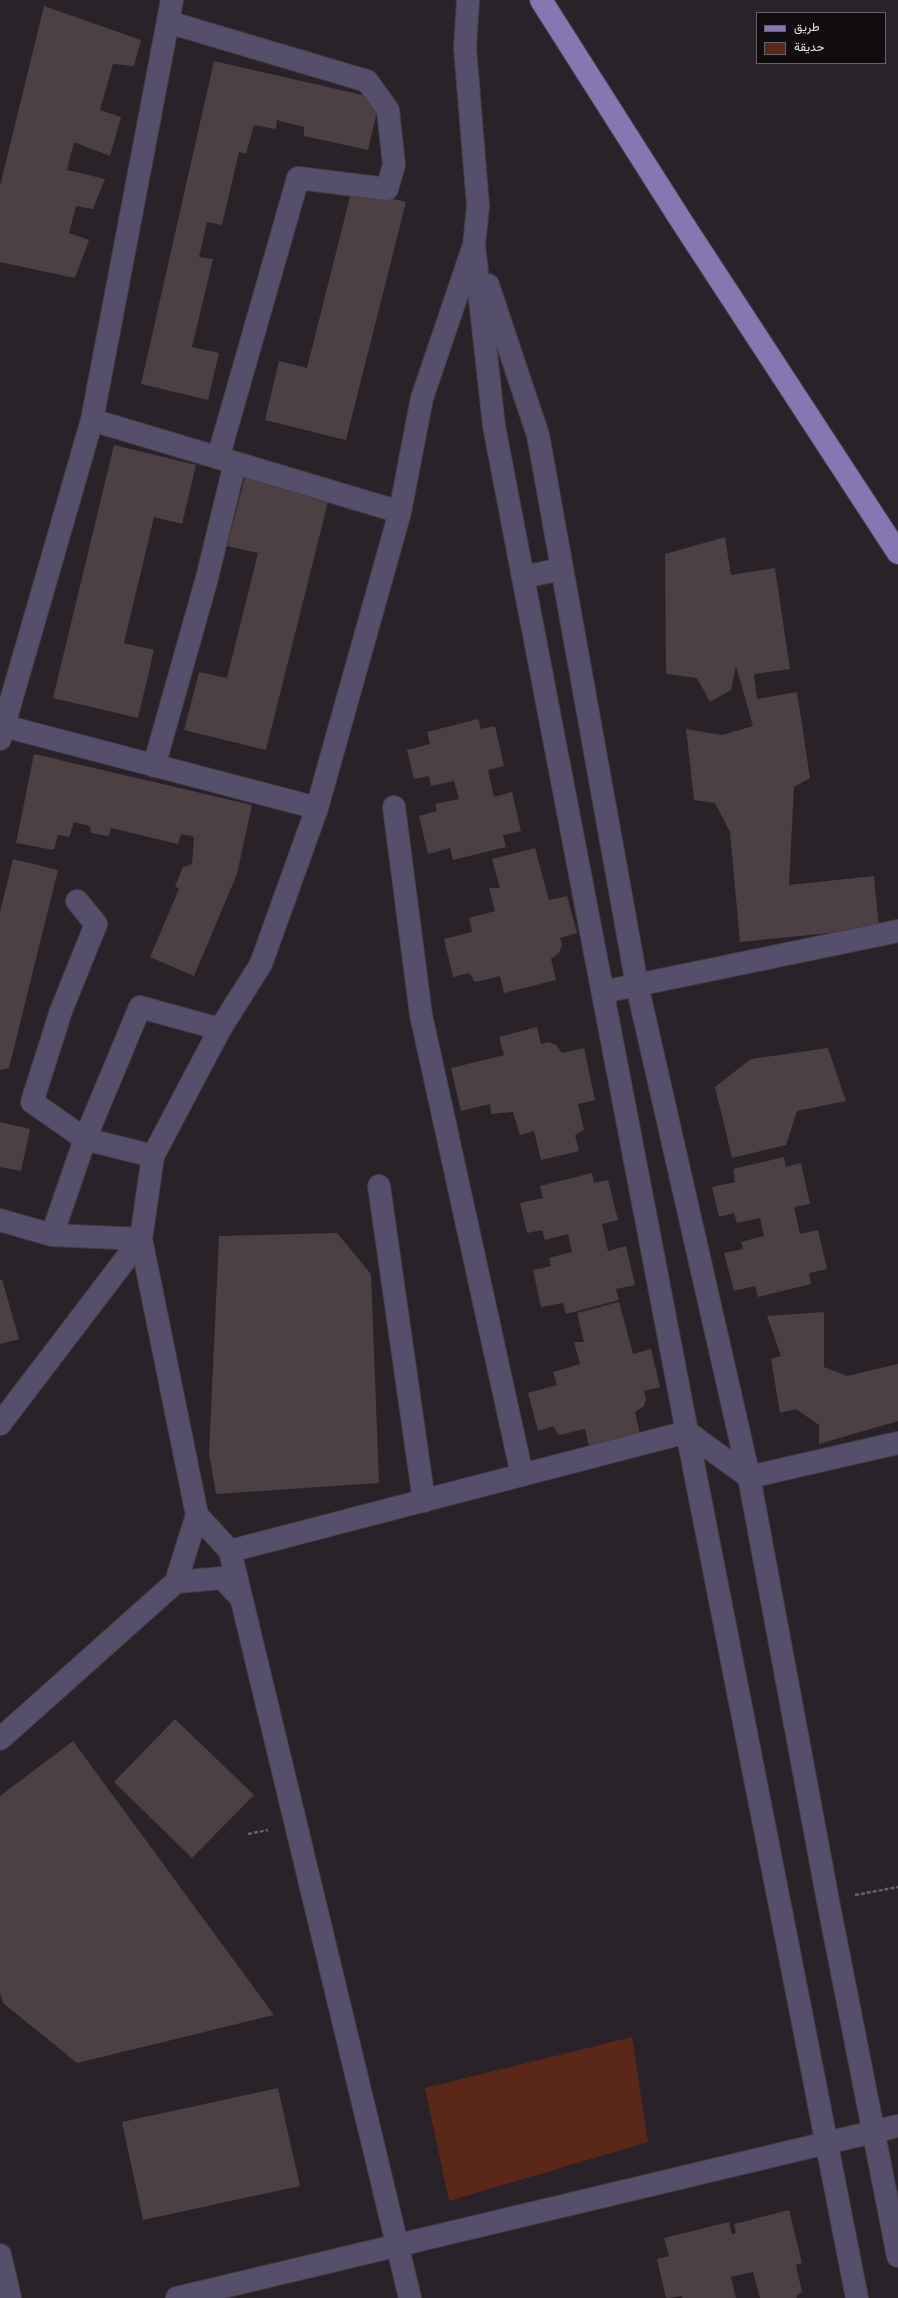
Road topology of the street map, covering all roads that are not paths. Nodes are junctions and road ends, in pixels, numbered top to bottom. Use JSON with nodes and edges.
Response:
{"nodes":[{"id":1,"x":172,"y":0,"type":"edge"},
{"id":2,"x":468,"y":0,"type":"edge"},
{"id":3,"x":541,"y":0,"type":"edge"},
{"id":4,"x":168,"y":22,"type":"junction"},
{"id":5,"x":474,"y":245,"type":"junction"},
{"id":6,"x":92,"y":420,"type":"junction"},
{"id":7,"x":226,"y":460,"type":"junction"},
{"id":8,"x":400,"y":512,"type":"junction"},
{"id":9,"x":898,"y":553,"type":"edge"},
{"id":10,"x":562,"y":569,"type":"junction"},
{"id":11,"x":523,"y":577,"type":"junction"},
{"id":12,"x":2,"y":733,"type":"edge"},
{"id":13,"x":154,"y":766,"type":"junction"},
{"id":14,"x":394,"y":807,"type":"dead end"},
{"id":15,"x":316,"y":808,"type":"junction"},
{"id":16,"x":77,"y":901,"type":"dead end"},
{"id":17,"x":898,"y":931,"type":"edge"},
{"id":18,"x":637,"y":985,"type":"junction"},
{"id":19,"x":603,"y":992,"type":"junction"},
{"id":20,"x":220,"y":1029,"type":"junction"},
{"id":21,"x":85,"y":1139,"type":"junction"},
{"id":22,"x":154,"y":1156,"type":"junction"},
{"id":23,"x":379,"y":1186,"type":"dead end"},
{"id":24,"x":0,"y":1220,"type":"edge"},
{"id":25,"x":52,"y":1234,"type":"junction"},
{"id":26,"x":141,"y":1239,"type":"junction"},
{"id":27,"x":0,"y":1424,"type":"edge"},
{"id":28,"x":687,"y":1432,"type":"junction"},
{"id":29,"x":898,"y":1443,"type":"edge"},
{"id":30,"x":522,"y":1475,"type":"junction"},
{"id":31,"x":749,"y":1477,"type":"junction"},
{"id":32,"x":424,"y":1501,"type":"junction"},
{"id":33,"x":197,"y":1515,"type":"junction"},
{"id":34,"x":230,"y":1551,"type":"junction"},
{"id":35,"x":176,"y":1582,"type":"junction"},
{"id":36,"x":241,"y":1598,"type":"junction"},
{"id":37,"x":0,"y":1738,"type":"edge"},
{"id":38,"x":898,"y":2126,"type":"edge"},
{"id":39,"x":872,"y":2132,"type":"junction"},
{"id":40,"x":826,"y":2144,"type":"junction"},
{"id":41,"x":397,"y":2246,"type":"junction"},
{"id":42,"x":0,"y":2255,"type":"edge"},
{"id":43,"x":898,"y":2256,"type":"edge"},
{"id":44,"x":246,"y":2290,"type":"edge"},
{"id":45,"x":10,"y":2298,"type":"edge"},
{"id":46,"x":177,"y":2298,"type":"edge"},
{"id":47,"x":410,"y":2298,"type":"edge"},
{"id":48,"x":857,"y":2298,"type":"edge"}],
"edges":[{"from":1,"to":4,"type":"street"},
{"from":2,"to":5,"type":"street"},
{"from":3,"to":9,"type":"main road"},
{"from":4,"to":6,"type":"street"},
{"from":4,"to":7,"type":"street"},
{"from":5,"to":8,"type":"street"},
{"from":5,"to":10,"type":"street"},
{"from":5,"to":11,"type":"street"},
{"from":6,"to":7,"type":"street"},
{"from":6,"to":12,"type":"street"},
{"from":7,"to":8,"type":"street"},
{"from":7,"to":13,"type":"street"},
{"from":8,"to":15,"type":"street"},
{"from":10,"to":11,"type":"street"},
{"from":10,"to":18,"type":"street"},
{"from":11,"to":19,"type":"street"},
{"from":12,"to":13,"type":"street"},
{"from":13,"to":15,"type":"street"},
{"from":14,"to":30,"type":"street"},
{"from":15,"to":20,"type":"street"},
{"from":16,"to":21,"type":"street"},
{"from":17,"to":18,"type":"street"},
{"from":18,"to":19,"type":"street"},
{"from":18,"to":31,"type":"street"},
{"from":19,"to":28,"type":"street"},
{"from":20,"to":21,"type":"street"},
{"from":20,"to":22,"type":"street"},
{"from":21,"to":22,"type":"street"},
{"from":21,"to":25,"type":"street"},
{"from":22,"to":26,"type":"street"},
{"from":23,"to":32,"type":"street"},
{"from":24,"to":25,"type":"street"},
{"from":25,"to":26,"type":"street"},
{"from":26,"to":27,"type":"street"},
{"from":26,"to":33,"type":"street"},
{"from":28,"to":30,"type":"street"},
{"from":28,"to":31,"type":"street"},
{"from":28,"to":40,"type":"street"},
{"from":29,"to":31,"type":"street"},
{"from":30,"to":32,"type":"street"},
{"from":31,"to":39,"type":"street"},
{"from":32,"to":34,"type":"street"},
{"from":33,"to":34,"type":"street"},
{"from":33,"to":35,"type":"street"},
{"from":34,"to":36,"type":"street"},
{"from":35,"to":36,"type":"street"},
{"from":35,"to":37,"type":"street"},
{"from":36,"to":41,"type":"street"},
{"from":38,"to":39,"type":"street"},
{"from":39,"to":40,"type":"street"},
{"from":39,"to":43,"type":"street"},
{"from":40,"to":41,"type":"street"},
{"from":40,"to":48,"type":"street"},
{"from":41,"to":44,"type":"street"},
{"from":41,"to":47,"type":"street"},
{"from":42,"to":45,"type":"street"},
{"from":44,"to":46,"type":"street"}]}
